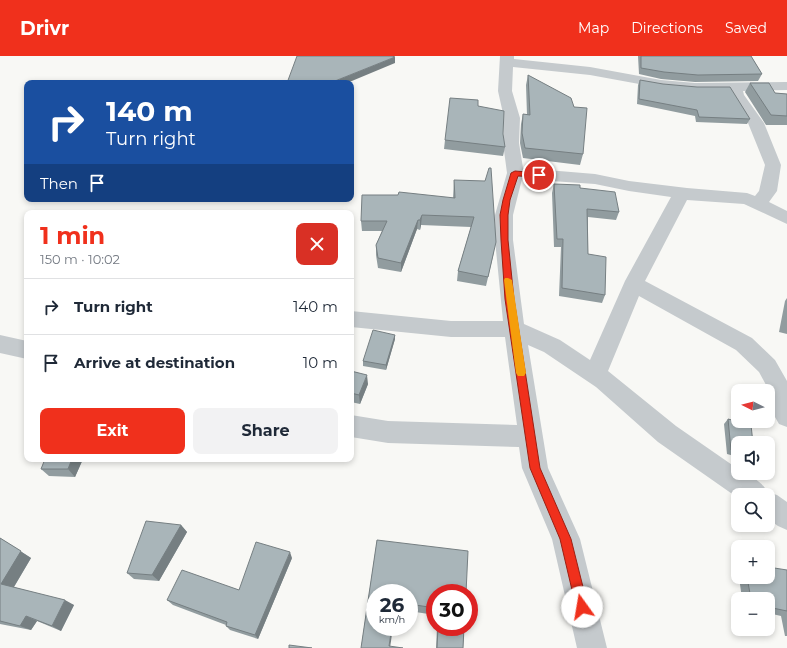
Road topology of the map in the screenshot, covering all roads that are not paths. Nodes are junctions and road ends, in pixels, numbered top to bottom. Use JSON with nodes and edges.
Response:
{"nodes":[{"id":1,"x":507,"y":59,"type":"edge"},
{"id":2,"x":735,"y":86,"type":"junction"},
{"id":3,"x":787,"y":86,"type":"edge"},
{"id":4,"x":515,"y":173,"type":"junction"},
{"id":5,"x":682,"y":193,"type":"junction"},
{"id":6,"x":760,"y":204,"type":"junction"},
{"id":7,"x":787,"y":218,"type":"edge"},
{"id":8,"x":634,"y":284,"type":"junction"},
{"id":9,"x":354,"y":319,"type":"edge"},
{"id":10,"x":514,"y":329,"type":"junction"},
{"id":11,"x":0,"y":344,"type":"edge"},
{"id":12,"x":24,"y":349,"type":"edge"},
{"id":13,"x":595,"y":375,"type":"junction"},
{"id":14,"x":787,"y":417,"type":"edge"},
{"id":15,"x":354,"y":426,"type":"edge"},
{"id":16,"x":529,"y":436,"type":"junction"},
{"id":17,"x":745,"y":488,"type":"edge"},
{"id":18,"x":775,"y":509,"type":"edge"},
{"id":19,"x":787,"y":518,"type":"edge"},
{"id":20,"x":592,"y":648,"type":"edge"}],
"edges":[{"from":1,"to":2,"type":"street"},
{"from":1,"to":4,"type":"street"},
{"from":2,"to":3,"type":"street"},
{"from":2,"to":6,"type":"street"},
{"from":4,"to":5,"type":"street"},
{"from":4,"to":10,"type":"street"},
{"from":5,"to":6,"type":"street"},
{"from":5,"to":8,"type":"street"},
{"from":6,"to":7,"type":"street"},
{"from":8,"to":13,"type":"street"},
{"from":8,"to":14,"type":"street"},
{"from":9,"to":10,"type":"street"},
{"from":10,"to":13,"type":"street"},
{"from":10,"to":16,"type":"street"},
{"from":11,"to":12,"type":"street"},
{"from":13,"to":17,"type":"street"},
{"from":15,"to":16,"type":"street"},
{"from":16,"to":20,"type":"street"},
{"from":18,"to":19,"type":"street"}]}
